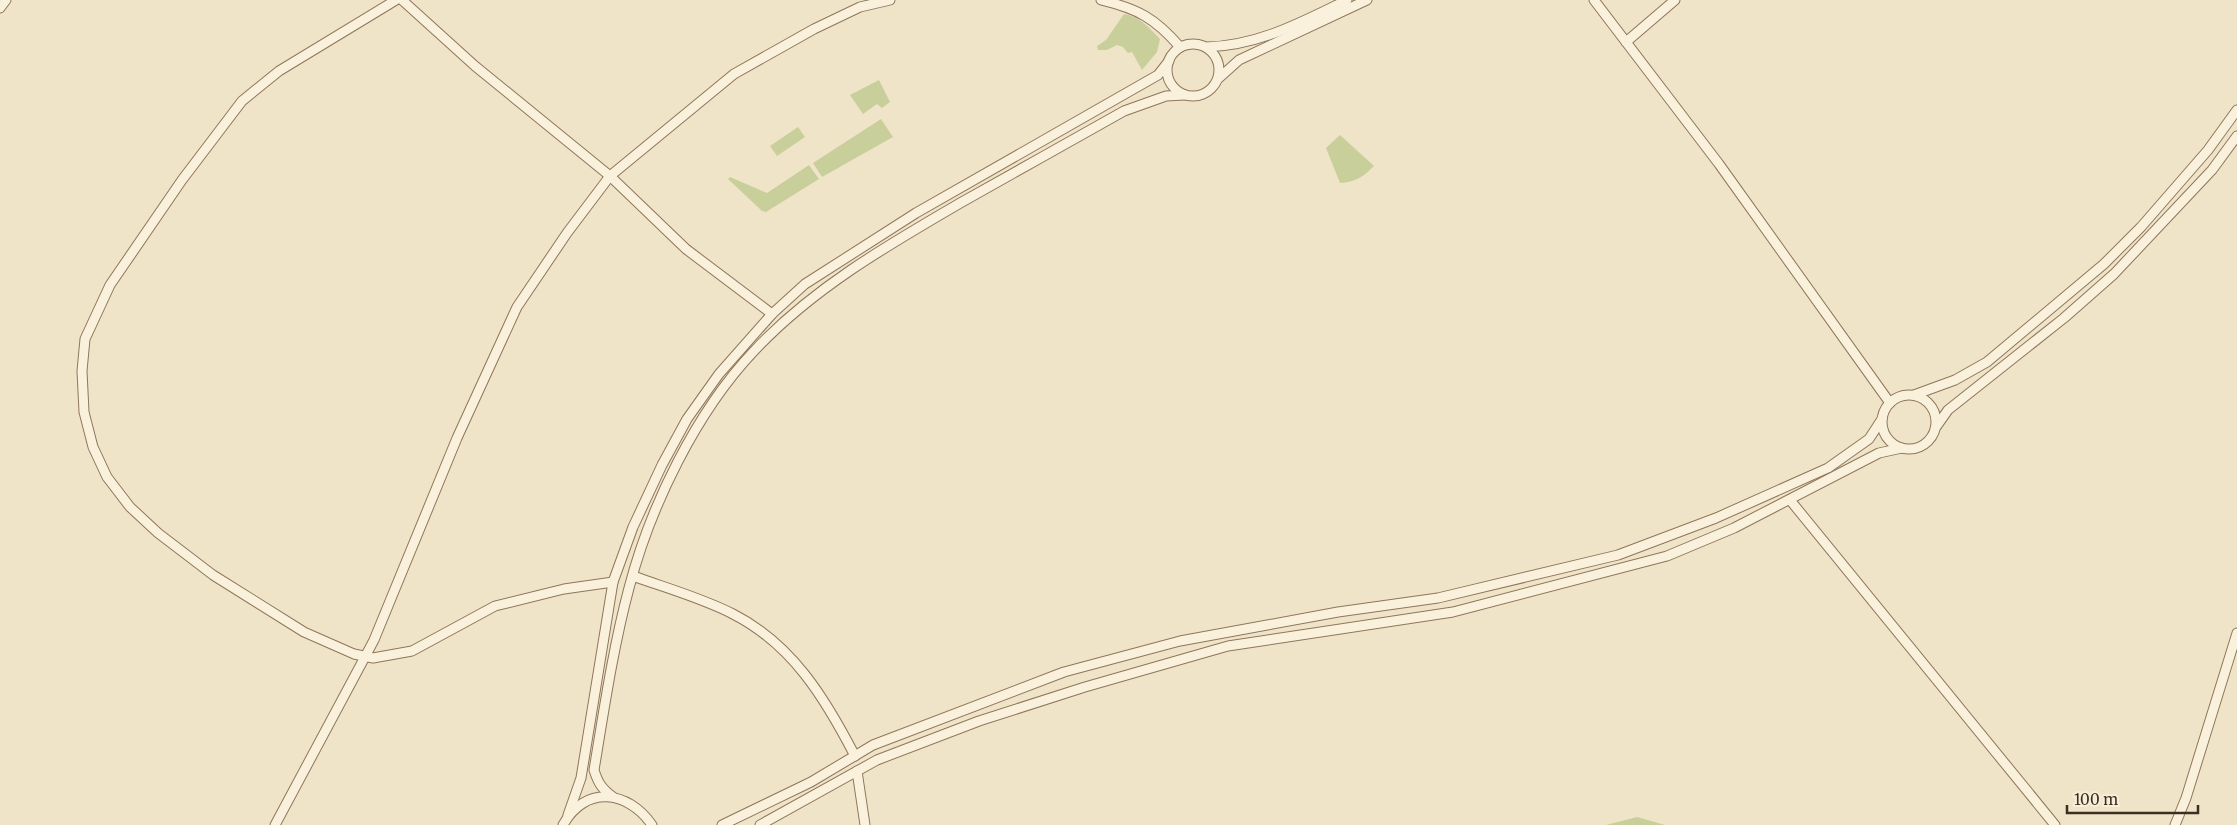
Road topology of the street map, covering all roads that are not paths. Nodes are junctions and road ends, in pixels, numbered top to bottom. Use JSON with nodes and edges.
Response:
{"nodes":[{"id":1,"x":6,"y":0,"type":"edge"},
{"id":2,"x":396,"y":0,"type":"edge"},
{"id":3,"x":402,"y":0,"type":"edge"},
{"id":4,"x":890,"y":0,"type":"edge"},
{"id":5,"x":1102,"y":0,"type":"edge"},
{"id":6,"x":1347,"y":0,"type":"edge"},
{"id":7,"x":1367,"y":0,"type":"edge"},
{"id":8,"x":1594,"y":0,"type":"edge"},
{"id":9,"x":1675,"y":0,"type":"edge"},
{"id":10,"x":0,"y":8,"type":"edge"},
{"id":11,"x":1626,"y":42,"type":"junction"},
{"id":12,"x":1180,"y":47,"type":"junction"},
{"id":13,"x":1206,"y":47,"type":"junction"},
{"id":14,"x":1169,"y":61,"type":"junction"},
{"id":15,"x":1218,"y":78,"type":"junction"},
{"id":16,"x":1185,"y":95,"type":"junction"},
{"id":17,"x":2237,"y":110,"type":"edge"},
{"id":18,"x":2237,"y":136,"type":"edge"},
{"id":19,"x":610,"y":176,"type":"junction"},
{"id":20,"x":772,"y":314,"type":"junction"},
{"id":21,"x":1914,"y":395,"type":"junction"},
{"id":22,"x":1890,"y":403,"type":"junction"},
{"id":23,"x":1882,"y":419,"type":"junction"},
{"id":24,"x":1936,"y":427,"type":"junction"},
{"id":25,"x":1902,"y":448,"type":"junction"},
{"id":26,"x":1790,"y":500,"type":"junction"},
{"id":27,"x":633,"y":576,"type":"junction"},
{"id":28,"x":613,"y":582,"type":"junction"},
{"id":29,"x":2237,"y":633,"type":"edge"},
{"id":30,"x":366,"y":657,"type":"junction"},
{"id":31,"x":855,"y":756,"type":"junction"},
{"id":32,"x":857,"y":771,"type":"junction"},
{"id":33,"x":613,"y":797,"type":"junction"},
{"id":34,"x":568,"y":815,"type":"junction"},
{"id":35,"x":275,"y":825,"type":"edge"},
{"id":36,"x":563,"y":825,"type":"edge"},
{"id":37,"x":652,"y":825,"type":"edge"},
{"id":38,"x":722,"y":825,"type":"edge"},
{"id":39,"x":760,"y":825,"type":"edge"},
{"id":40,"x":865,"y":825,"type":"edge"},
{"id":41,"x":2054,"y":825,"type":"edge"},
{"id":42,"x":2175,"y":825,"type":"edge"}],
"edges":[{"from":1,"to":10,"type":"street"},
{"from":2,"to":30,"type":"street"},
{"from":3,"to":19,"type":"street"},
{"from":4,"to":19,"type":"street"},
{"from":5,"to":12,"type":"street"},
{"from":6,"to":13,"type":"street"},
{"from":7,"to":15,"type":"street"},
{"from":8,"to":11,"type":"street"},
{"from":9,"to":11,"type":"street"},
{"from":11,"to":22,"type":"street"},
{"from":12,"to":13,"type":"street"},
{"from":12,"to":14,"type":"street"},
{"from":13,"to":15,"type":"street"},
{"from":14,"to":16,"type":"street"},
{"from":14,"to":20,"type":"street"},
{"from":15,"to":16,"type":"street"},
{"from":16,"to":27,"type":"street"},
{"from":17,"to":21,"type":"street"},
{"from":18,"to":24,"type":"street"},
{"from":19,"to":20,"type":"street"},
{"from":19,"to":30,"type":"street"},
{"from":20,"to":28,"type":"street"},
{"from":21,"to":22,"type":"street"},
{"from":21,"to":24,"type":"street"},
{"from":22,"to":23,"type":"street"},
{"from":23,"to":25,"type":"street"},
{"from":23,"to":31,"type":"street"},
{"from":24,"to":25,"type":"street"},
{"from":25,"to":26,"type":"street"},
{"from":26,"to":32,"type":"street"},
{"from":26,"to":41,"type":"street"},
{"from":27,"to":31,"type":"street"},
{"from":27,"to":33,"type":"street"},
{"from":28,"to":30,"type":"street"},
{"from":28,"to":34,"type":"street"},
{"from":29,"to":42,"type":"street"},
{"from":30,"to":35,"type":"street"},
{"from":31,"to":38,"type":"street"},
{"from":32,"to":39,"type":"street"},
{"from":32,"to":40,"type":"street"},
{"from":33,"to":34,"type":"street"},
{"from":33,"to":37,"type":"street"},
{"from":34,"to":36,"type":"street"}]}
